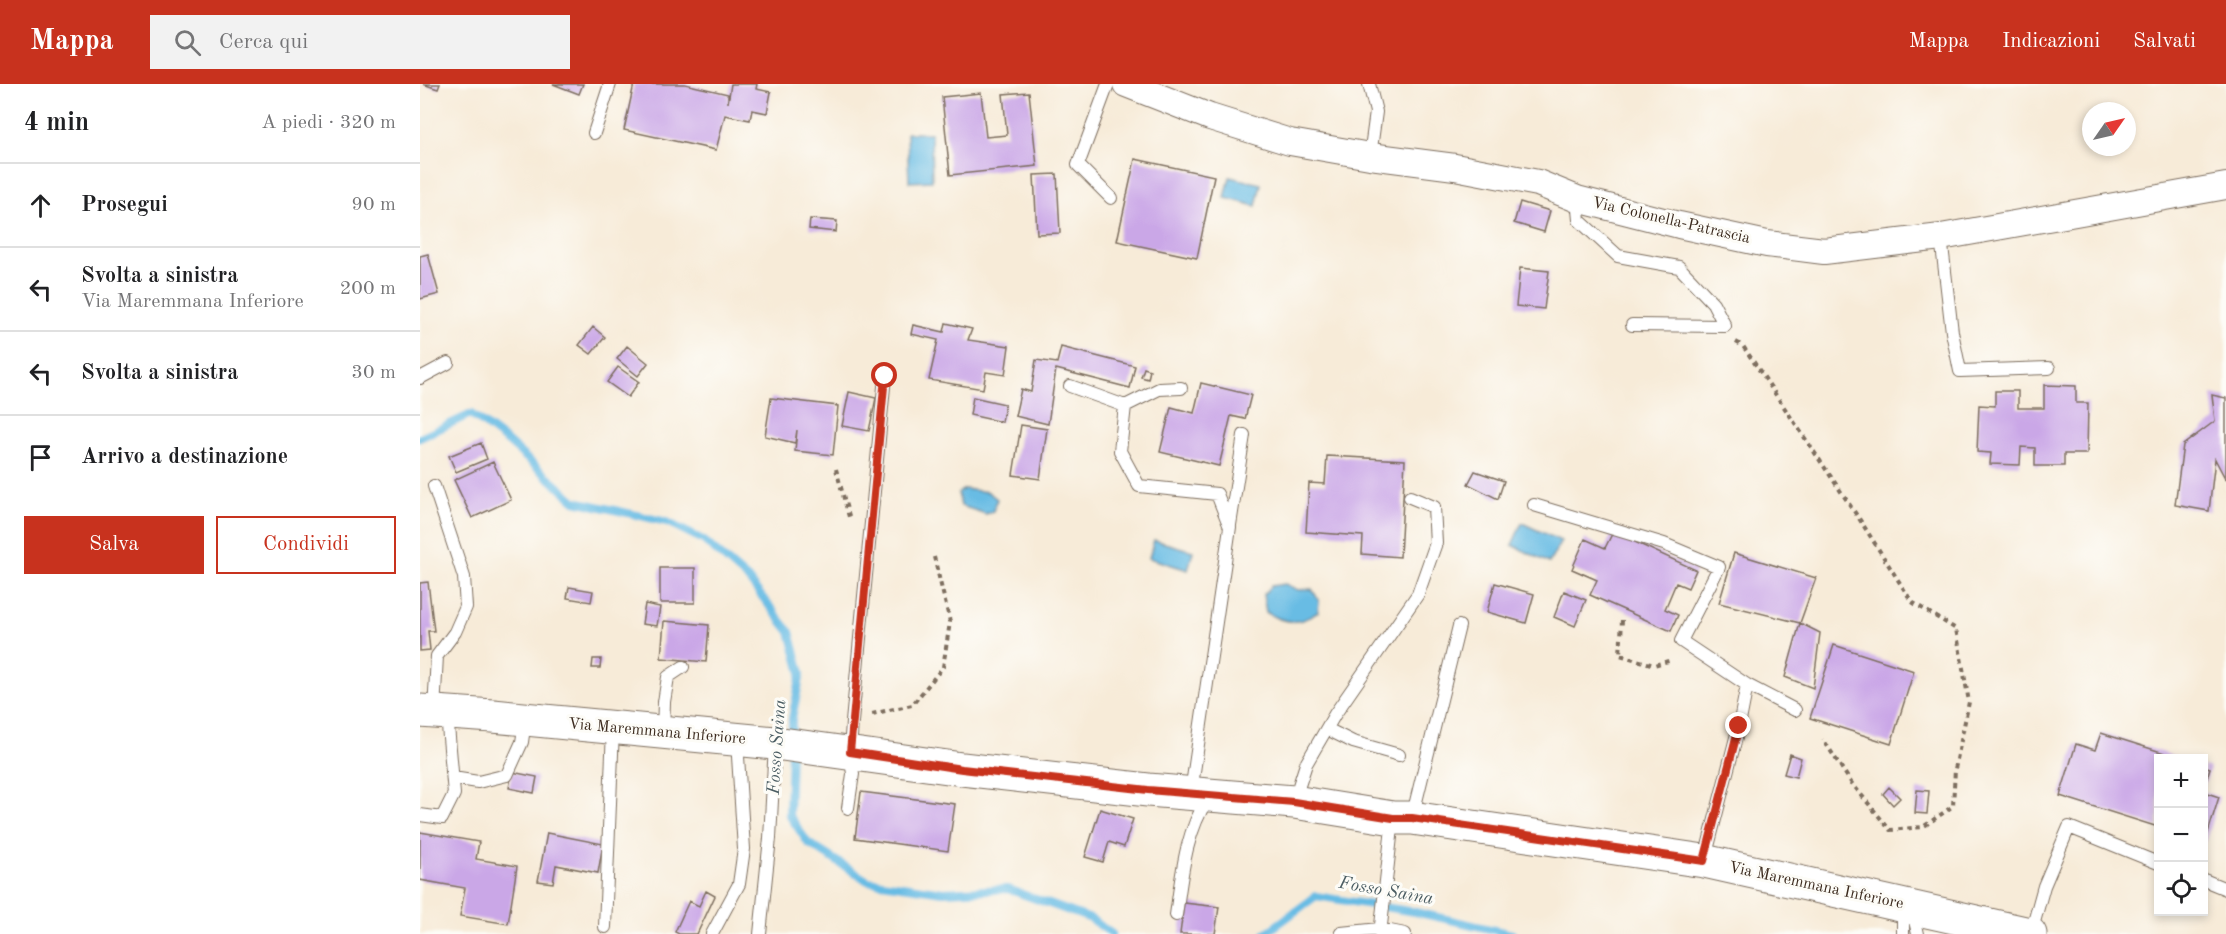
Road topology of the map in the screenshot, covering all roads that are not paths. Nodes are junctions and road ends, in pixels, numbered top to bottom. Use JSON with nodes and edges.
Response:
{"nodes":[{"id":1,"x":610,"y":84,"type":"edge"},
{"id":2,"x":1108,"y":84,"type":"edge"},
{"id":3,"x":1126,"y":84,"type":"edge"},
{"id":4,"x":1369,"y":84,"type":"edge"},
{"id":5,"x":594,"y":133,"type":"dead end"},
{"id":6,"x":1370,"y":156,"type":"junction"},
{"id":7,"x":2226,"y":186,"type":"edge"},
{"id":8,"x":1111,"y":198,"type":"dead end"},
{"id":9,"x":1577,"y":199,"type":"junction"},
{"id":10,"x":1941,"y":237,"type":"junction"},
{"id":11,"x":1632,"y":324,"type":"dead end"},
{"id":12,"x":448,"y":363,"type":"dead end"},
{"id":13,"x":2049,"y":368,"type":"dead end"},
{"id":14,"x":885,"y":376,"type":"dead end"},
{"id":15,"x":420,"y":378,"type":"edge"},
{"id":16,"x":1070,"y":386,"type":"dead end"},
{"id":17,"x":1181,"y":388,"type":"dead end"},
{"id":18,"x":1125,"y":406,"type":"junction"},
{"id":19,"x":1244,"y":435,"type":"dead end"},
{"id":20,"x":434,"y":486,"type":"dead end"},
{"id":21,"x":1410,"y":497,"type":"dead end"},
{"id":22,"x":1534,"y":505,"type":"dead end"},
{"id":23,"x":1230,"y":526,"type":"junction"},
{"id":24,"x":1459,"y":626,"type":"dead end"},
{"id":25,"x":683,"y":667,"type":"dead end"},
{"id":26,"x":1747,"y":685,"type":"junction"},
{"id":27,"x":1795,"y":710,"type":"dead end"},
{"id":28,"x":433,"y":712,"type":"edge"},
{"id":29,"x":525,"y":719,"type":"junction"},
{"id":30,"x":614,"y":729,"type":"junction"},
{"id":31,"x":1327,"y":729,"type":"junction"},
{"id":32,"x":663,"y":734,"type":"junction"},
{"id":33,"x":851,"y":737,"type":"junction"},
{"id":34,"x":737,"y":739,"type":"junction"},
{"id":35,"x":791,"y":745,"type":"junction"},
{"id":36,"x":1399,"y":755,"type":"dead end"},
{"id":37,"x":453,"y":778,"type":"junction"},
{"id":38,"x":1200,"y":793,"type":"junction"},
{"id":39,"x":1294,"y":802,"type":"junction"},
{"id":40,"x":848,"y":808,"type":"dead end"},
{"id":41,"x":420,"y":815,"type":"edge"},
{"id":42,"x":1402,"y":818,"type":"junction"},
{"id":43,"x":2154,"y":860,"type":"edge"},
{"id":44,"x":1704,"y":861,"type":"junction"},
{"id":45,"x":2208,"y":882,"type":"edge"},
{"id":46,"x":2226,"y":889,"type":"edge"},
{"id":47,"x":1176,"y":915,"type":"dead end"},
{"id":48,"x":1909,"y":920,"type":"edge"},
{"id":49,"x":605,"y":927,"type":"dead end"},
{"id":50,"x":1380,"y":931,"type":"edge"},
{"id":51,"x":1341,"y":933,"type":"edge"},
{"id":52,"x":712,"y":934,"type":"edge"},
{"id":53,"x":760,"y":934,"type":"edge"},
{"id":54,"x":1405,"y":934,"type":"edge"},
{"id":55,"x":2031,"y":934,"type":"edge"}],
"edges":[{"from":1,"to":5,"type":"lane"},
{"from":2,"to":8,"type":"lane"},
{"from":3,"to":6,"type":"street","name":"Via Colonella-Patrascia"},
{"from":4,"to":6,"type":"lane"},
{"from":6,"to":9,"type":"street","name":"Via Colonella-Patrascia"},
{"from":7,"to":10,"type":"street","name":"Via Colonella-Patrascia"},
{"from":9,"to":10,"type":"street","name":"Via Colonella-Patrascia"},
{"from":9,"to":11,"type":"lane"},
{"from":10,"to":13,"type":"lane"},
{"from":12,"to":15,"type":"lane"},
{"from":14,"to":33,"type":"lane"},
{"from":16,"to":18,"type":"lane"},
{"from":17,"to":18,"type":"lane"},
{"from":18,"to":23,"type":"lane"},
{"from":19,"to":23,"type":"lane"},
{"from":20,"to":28,"type":"lane"},
{"from":21,"to":31,"type":"lane"},
{"from":22,"to":26,"type":"lane"},
{"from":23,"to":38,"type":"lane"},
{"from":24,"to":42,"type":"lane"},
{"from":25,"to":32,"type":"lane"},
{"from":26,"to":27,"type":"lane"},
{"from":26,"to":44,"type":"lane"},
{"from":28,"to":29,"type":"main road","name":"Via Maremmana Inferiore"},
{"from":28,"to":37,"type":"lane"},
{"from":29,"to":30,"type":"main road","name":"Via Maremmana Inferiore"},
{"from":29,"to":37,"type":"lane"},
{"from":30,"to":32,"type":"main road","name":"Via Maremmana Inferiore"},
{"from":30,"to":49,"type":"lane"},
{"from":31,"to":36,"type":"lane"},
{"from":31,"to":39,"type":"lane"},
{"from":32,"to":34,"type":"main road","name":"Via Maremmana Inferiore"},
{"from":33,"to":35,"type":"main road","name":"Via Maremmana Inferiore"},
{"from":33,"to":38,"type":"main road","name":"Via Maremmana Inferiore"},
{"from":33,"to":40,"type":"lane"},
{"from":34,"to":35,"type":"main road","name":"Via Maremmana Inferiore"},
{"from":34,"to":52,"type":"lane"},
{"from":35,"to":53,"type":"lane"},
{"from":37,"to":41,"type":"lane"},
{"from":38,"to":39,"type":"main road","name":"Via Maremmana Inferiore"},
{"from":38,"to":47,"type":"lane"},
{"from":39,"to":42,"type":"main road","name":"Via Maremmana Inferiore"},
{"from":42,"to":44,"type":"main road","name":"Via Maremmana Inferiore"},
{"from":42,"to":50,"type":"lane"},
{"from":43,"to":55,"type":"lane"},
{"from":44,"to":48,"type":"main road","name":"Via Maremmana Inferiore"},
{"from":45,"to":46,"type":"lane"},
{"from":48,"to":55,"type":"main road","name":"Via Maremmana Inferiore"},
{"from":50,"to":51,"type":"lane"},
{"from":50,"to":54,"type":"lane"}]}
